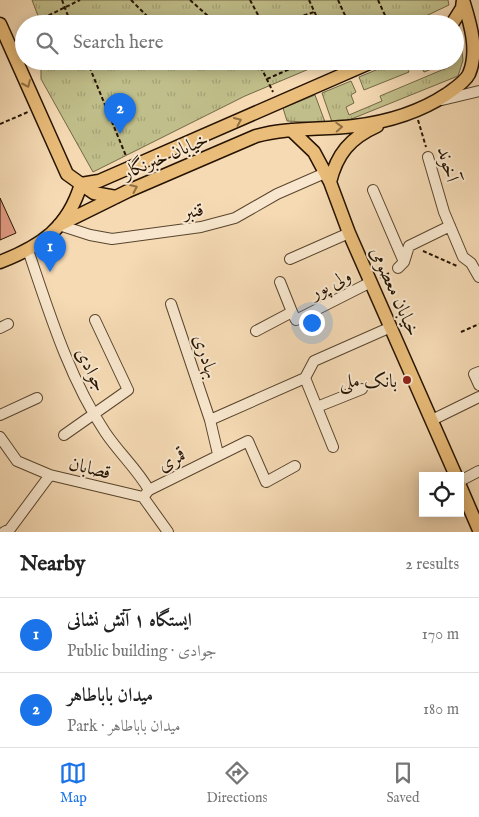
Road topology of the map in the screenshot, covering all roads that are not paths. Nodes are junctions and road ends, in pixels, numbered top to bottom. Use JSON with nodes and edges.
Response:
{"nodes":[{"id":1,"x":463,"y":0,"type":"edge"},
{"id":2,"x":458,"y":15,"type":"edge"},
{"id":3,"x":0,"y":24,"type":"edge"},
{"id":4,"x":476,"y":35,"type":"edge"},
{"id":5,"x":15,"y":57,"type":"edge"},
{"id":6,"x":21,"y":70,"type":"edge"},
{"id":7,"x":353,"y":70,"type":"edge"},
{"id":8,"x":479,"y":91,"type":"edge"},
{"id":9,"x":436,"y":101,"type":"junction"},
{"id":10,"x":392,"y":119,"type":"junction"},
{"id":11,"x":291,"y":130,"type":"junction"},
{"id":12,"x":428,"y":157,"type":"road end"},
{"id":13,"x":327,"y":177,"type":"junction"},
{"id":14,"x":81,"y":184,"type":"junction"},
{"id":15,"x":372,"y":190,"type":"dead end"},
{"id":16,"x":116,"y":197,"type":"junction"},
{"id":17,"x":59,"y":225,"type":"junction"},
{"id":18,"x":450,"y":226,"type":"junction"},
{"id":19,"x":349,"y":233,"type":"junction"},
{"id":20,"x":28,"y":250,"type":"junction"},
{"id":21,"x":290,"y":259,"type":"dead end"},
{"id":22,"x":0,"y":262,"type":"edge"},
{"id":23,"x":471,"y":263,"type":"edge"},
{"id":24,"x":479,"y":277,"type":"edge"},
{"id":25,"x":280,"y":282,"type":"dead end"},
{"id":26,"x":371,"y":282,"type":"junction"},
{"id":27,"x":171,"y":304,"type":"dead end"},
{"id":28,"x":292,"y":312,"type":"junction"},
{"id":29,"x":95,"y":320,"type":"dead end"},
{"id":30,"x":391,"y":328,"type":"junction"},
{"id":31,"x":256,"y":331,"type":"dead end"},
{"id":32,"x":479,"y":372,"type":"edge"},
{"id":33,"x":305,"y":378,"type":"junction"},
{"id":34,"x":479,"y":385,"type":"edge"},
{"id":35,"x":362,"y":389,"type":"dead end"},
{"id":36,"x":479,"y":397,"type":"edge"},
{"id":37,"x":37,"y":398,"type":"dead end"},
{"id":38,"x":317,"y":407,"type":"junction"},
{"id":39,"x":95,"y":414,"type":"junction"},
{"id":40,"x":0,"y":415,"type":"edge"},
{"id":41,"x":210,"y":420,"type":"junction"},
{"id":42,"x":432,"y":420,"type":"junction"},
{"id":43,"x":64,"y":435,"type":"dead end"},
{"id":44,"x":0,"y":437,"type":"edge"},
{"id":45,"x":333,"y":447,"type":"dead end"},
{"id":46,"x":218,"y":454,"type":"junction"},
{"id":47,"x":295,"y":466,"type":"dead end"},
{"id":48,"x":479,"y":471,"type":"edge"},
{"id":49,"x":454,"y":472,"type":"edge"},
{"id":50,"x":50,"y":475,"type":"junction"},
{"id":51,"x":464,"y":479,"type":"edge"},
{"id":52,"x":146,"y":494,"type":"junction"},
{"id":53,"x":464,"y":495,"type":"edge"},
{"id":54,"x":479,"y":530,"type":"edge"},
{"id":55,"x":8,"y":531,"type":"edge"},
{"id":56,"x":168,"y":532,"type":"edge"}],
"edges":[{"from":1,"to":2,"type":"main road"},
{"from":1,"to":4,"type":"main road"},
{"from":3,"to":5,"type":"main road","one_way":true},
{"from":4,"to":9,"type":"main road"},
{"from":6,"to":14,"type":"main road","one_way":true},
{"from":14,"to":7,"type":"main road","one_way":true},
{"from":8,"to":9,"type":"street"},
{"from":9,"to":10,"type":"main road"},
{"from":11,"to":10,"type":"main road","name":"خیابان خبرنگار","one_way":true},
{"from":10,"to":13,"type":"main road"},
{"from":11,"to":13,"type":"main road","name":"خیابان معصومی"},
{"from":16,"to":11,"type":"main road","name":"خیابان خبرنگار","one_way":true},
{"from":12,"to":18,"type":"street","name":"آخوند"},
{"from":13,"to":17,"type":"street","name":"قنبر"},
{"from":13,"to":19,"type":"main road","name":"خیابان معصومی"},
{"from":14,"to":16,"type":"main road"},
{"from":14,"to":17,"type":"main road","name":"خیابان خبرنگار"},
{"from":15,"to":18,"type":"street"},
{"from":16,"to":17,"type":"main road","name":"خیابان خبرنگار"},
{"from":17,"to":20,"type":"main road","name":"خیابان خبرنگار"},
{"from":18,"to":23,"type":"street","name":"آخوند"},
{"from":19,"to":21,"type":"street"},
{"from":19,"to":26,"type":"main road","name":"خیابان معصومی"},
{"from":20,"to":22,"type":"main road","name":"خیابان خبرنگار"},
{"from":20,"to":39,"type":"street","name":"جوادی"},
{"from":23,"to":24,"type":"street","name":"آخوند"},
{"from":25,"to":28,"type":"street"},
{"from":26,"to":28,"type":"street","name":"ولی پور"},
{"from":26,"to":30,"type":"main road","name":"خیابان معصومی"},
{"from":27,"to":41,"type":"street","name":"بهادری"},
{"from":28,"to":31,"type":"street","name":"ولی پور"},
{"from":29,"to":39,"type":"street"},
{"from":30,"to":33,"type":"street"},
{"from":30,"to":42,"type":"main road","name":"خیابان معصومی"},
{"from":32,"to":34,"type":"street"},
{"from":33,"to":38,"type":"street"},
{"from":33,"to":41,"type":"street"},
{"from":35,"to":38,"type":"street"},
{"from":36,"to":42,"type":"street"},
{"from":37,"to":40,"type":"street"},
{"from":38,"to":45,"type":"street"},
{"from":39,"to":43,"type":"street"},
{"from":39,"to":52,"type":"street","name":"جوادی"},
{"from":41,"to":46,"type":"street","name":"بهادری"},
{"from":42,"to":49,"type":"main road","name":"خیابان معصومی"},
{"from":44,"to":50,"type":"street","name":"قصابان"},
{"from":46,"to":47,"type":"street","name":"قمری"},
{"from":46,"to":52,"type":"street","name":"قمری"},
{"from":48,"to":51,"type":"street"},
{"from":50,"to":52,"type":"street","name":"قصابان"},
{"from":50,"to":55,"type":"street"},
{"from":52,"to":56,"type":"street"},
{"from":53,"to":54,"type":"main road"}]}
